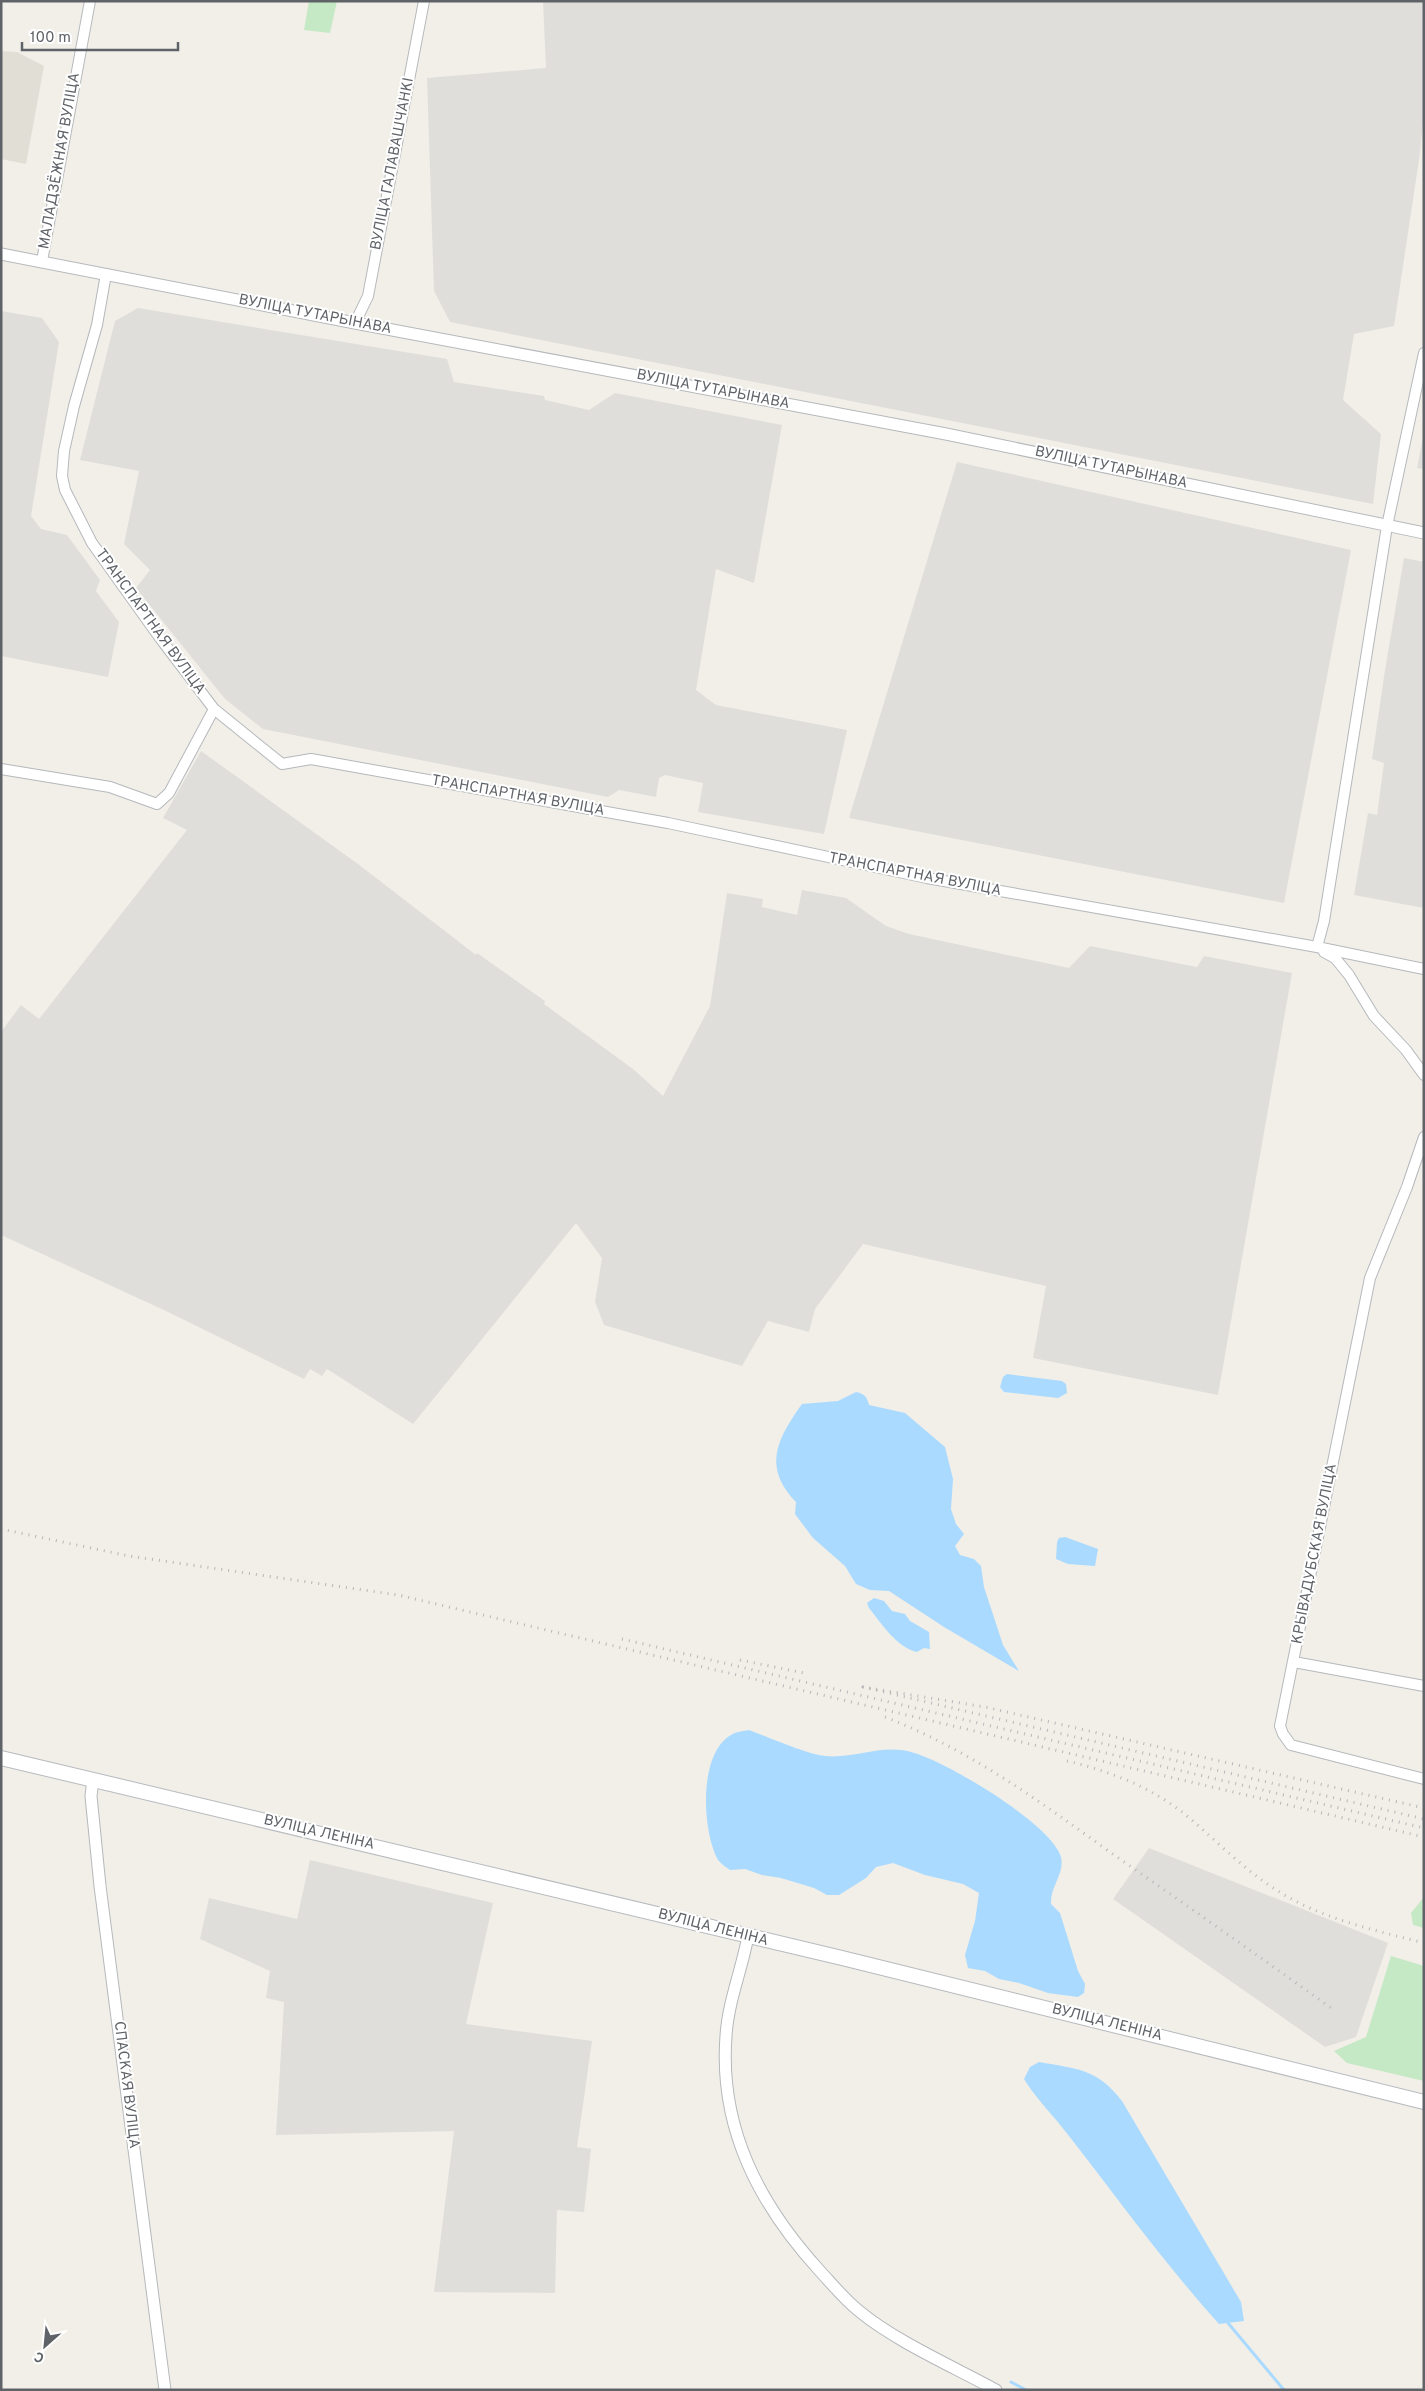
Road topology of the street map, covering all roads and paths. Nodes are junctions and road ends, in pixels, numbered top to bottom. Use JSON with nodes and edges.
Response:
{"nodes":[{"id":1,"x":90,"y":1,"type":"edge"},
{"id":2,"x":424,"y":1,"type":"edge"},
{"id":3,"x":1,"y":254,"type":"edge"},
{"id":4,"x":42,"y":261,"type":"junction"},
{"id":5,"x":106,"y":274,"type":"junction"},
{"id":6,"x":355,"y":323,"type":"junction"},
{"id":7,"x":1424,"y":353,"type":"edge"},
{"id":8,"x":1387,"y":526,"type":"junction"},
{"id":9,"x":1424,"y":533,"type":"edge"},
{"id":10,"x":214,"y":709,"type":"junction"},
{"id":11,"x":1,"y":769,"type":"edge"},
{"id":12,"x":1317,"y":947,"type":"junction"},
{"id":13,"x":1424,"y":969,"type":"edge"},
{"id":14,"x":1424,"y":1075,"type":"edge"},
{"id":15,"x":1424,"y":1137,"type":"edge"},
{"id":16,"x":1294,"y":1662,"type":"junction"},
{"id":17,"x":1424,"y":1686,"type":"edge"},
{"id":18,"x":1,"y":1758,"type":"edge"},
{"id":19,"x":1424,"y":1778,"type":"edge"},
{"id":20,"x":92,"y":1779,"type":"junction"},
{"id":21,"x":748,"y":1936,"type":"junction"},
{"id":22,"x":1424,"y":2102,"type":"edge"},
{"id":23,"x":165,"y":2390,"type":"edge"},
{"id":24,"x":996,"y":2390,"type":"edge"}],
"edges":[{"from":1,"to":4,"type":"street","name":"МАЛАДЗЁЖНАЯ ВУЛІЦА"},
{"from":2,"to":6,"type":"street","name":"ВУЛІЦА ГАЛАВАШЧАНКІ"},
{"from":3,"to":4,"type":"street","name":"ВУЛІЦА ТУТАРЫНАВА"},
{"from":4,"to":5,"type":"street","name":"ВУЛІЦА ТУТАРЫНАВА"},
{"from":5,"to":6,"type":"street","name":"ВУЛІЦА ТУТАРЫНАВА"},
{"from":5,"to":10,"type":"street","name":"ТРАНСПАРТНАЯ ВУЛІЦА"},
{"from":6,"to":8,"type":"street","name":"ВУЛІЦА ТУТАРЫНАВА"},
{"from":7,"to":8,"type":"street"},
{"from":8,"to":9,"type":"street","name":"ВУЛІЦА ТУТАРЫНАВА"},
{"from":8,"to":12,"type":"street"},
{"from":10,"to":11,"type":"street"},
{"from":10,"to":12,"type":"street","name":"ТРАНСПАРТНАЯ ВУЛІЦА"},
{"from":12,"to":13,"type":"street","name":"ТРАНСПАРТНАЯ ВУЛІЦА"},
{"from":12,"to":14,"type":"street"},
{"from":15,"to":16,"type":"street","name":"КРЫВАДУБСКАЯ ВУЛІЦА"},
{"from":16,"to":17,"type":"street"},
{"from":16,"to":19,"type":"street","name":"КРЫВАДУБСКАЯ ВУЛІЦА"},
{"from":18,"to":20,"type":"main road","name":"ВУЛІЦА ЛЕНІНА"},
{"from":20,"to":21,"type":"main road","name":"ВУЛІЦА ЛЕНІНА"},
{"from":20,"to":23,"type":"street","name":"СПАСКАЯ ВУЛІЦА"},
{"from":21,"to":22,"type":"main road","name":"ВУЛІЦА ЛЕНІНА"},
{"from":21,"to":24,"type":"street"}]}
